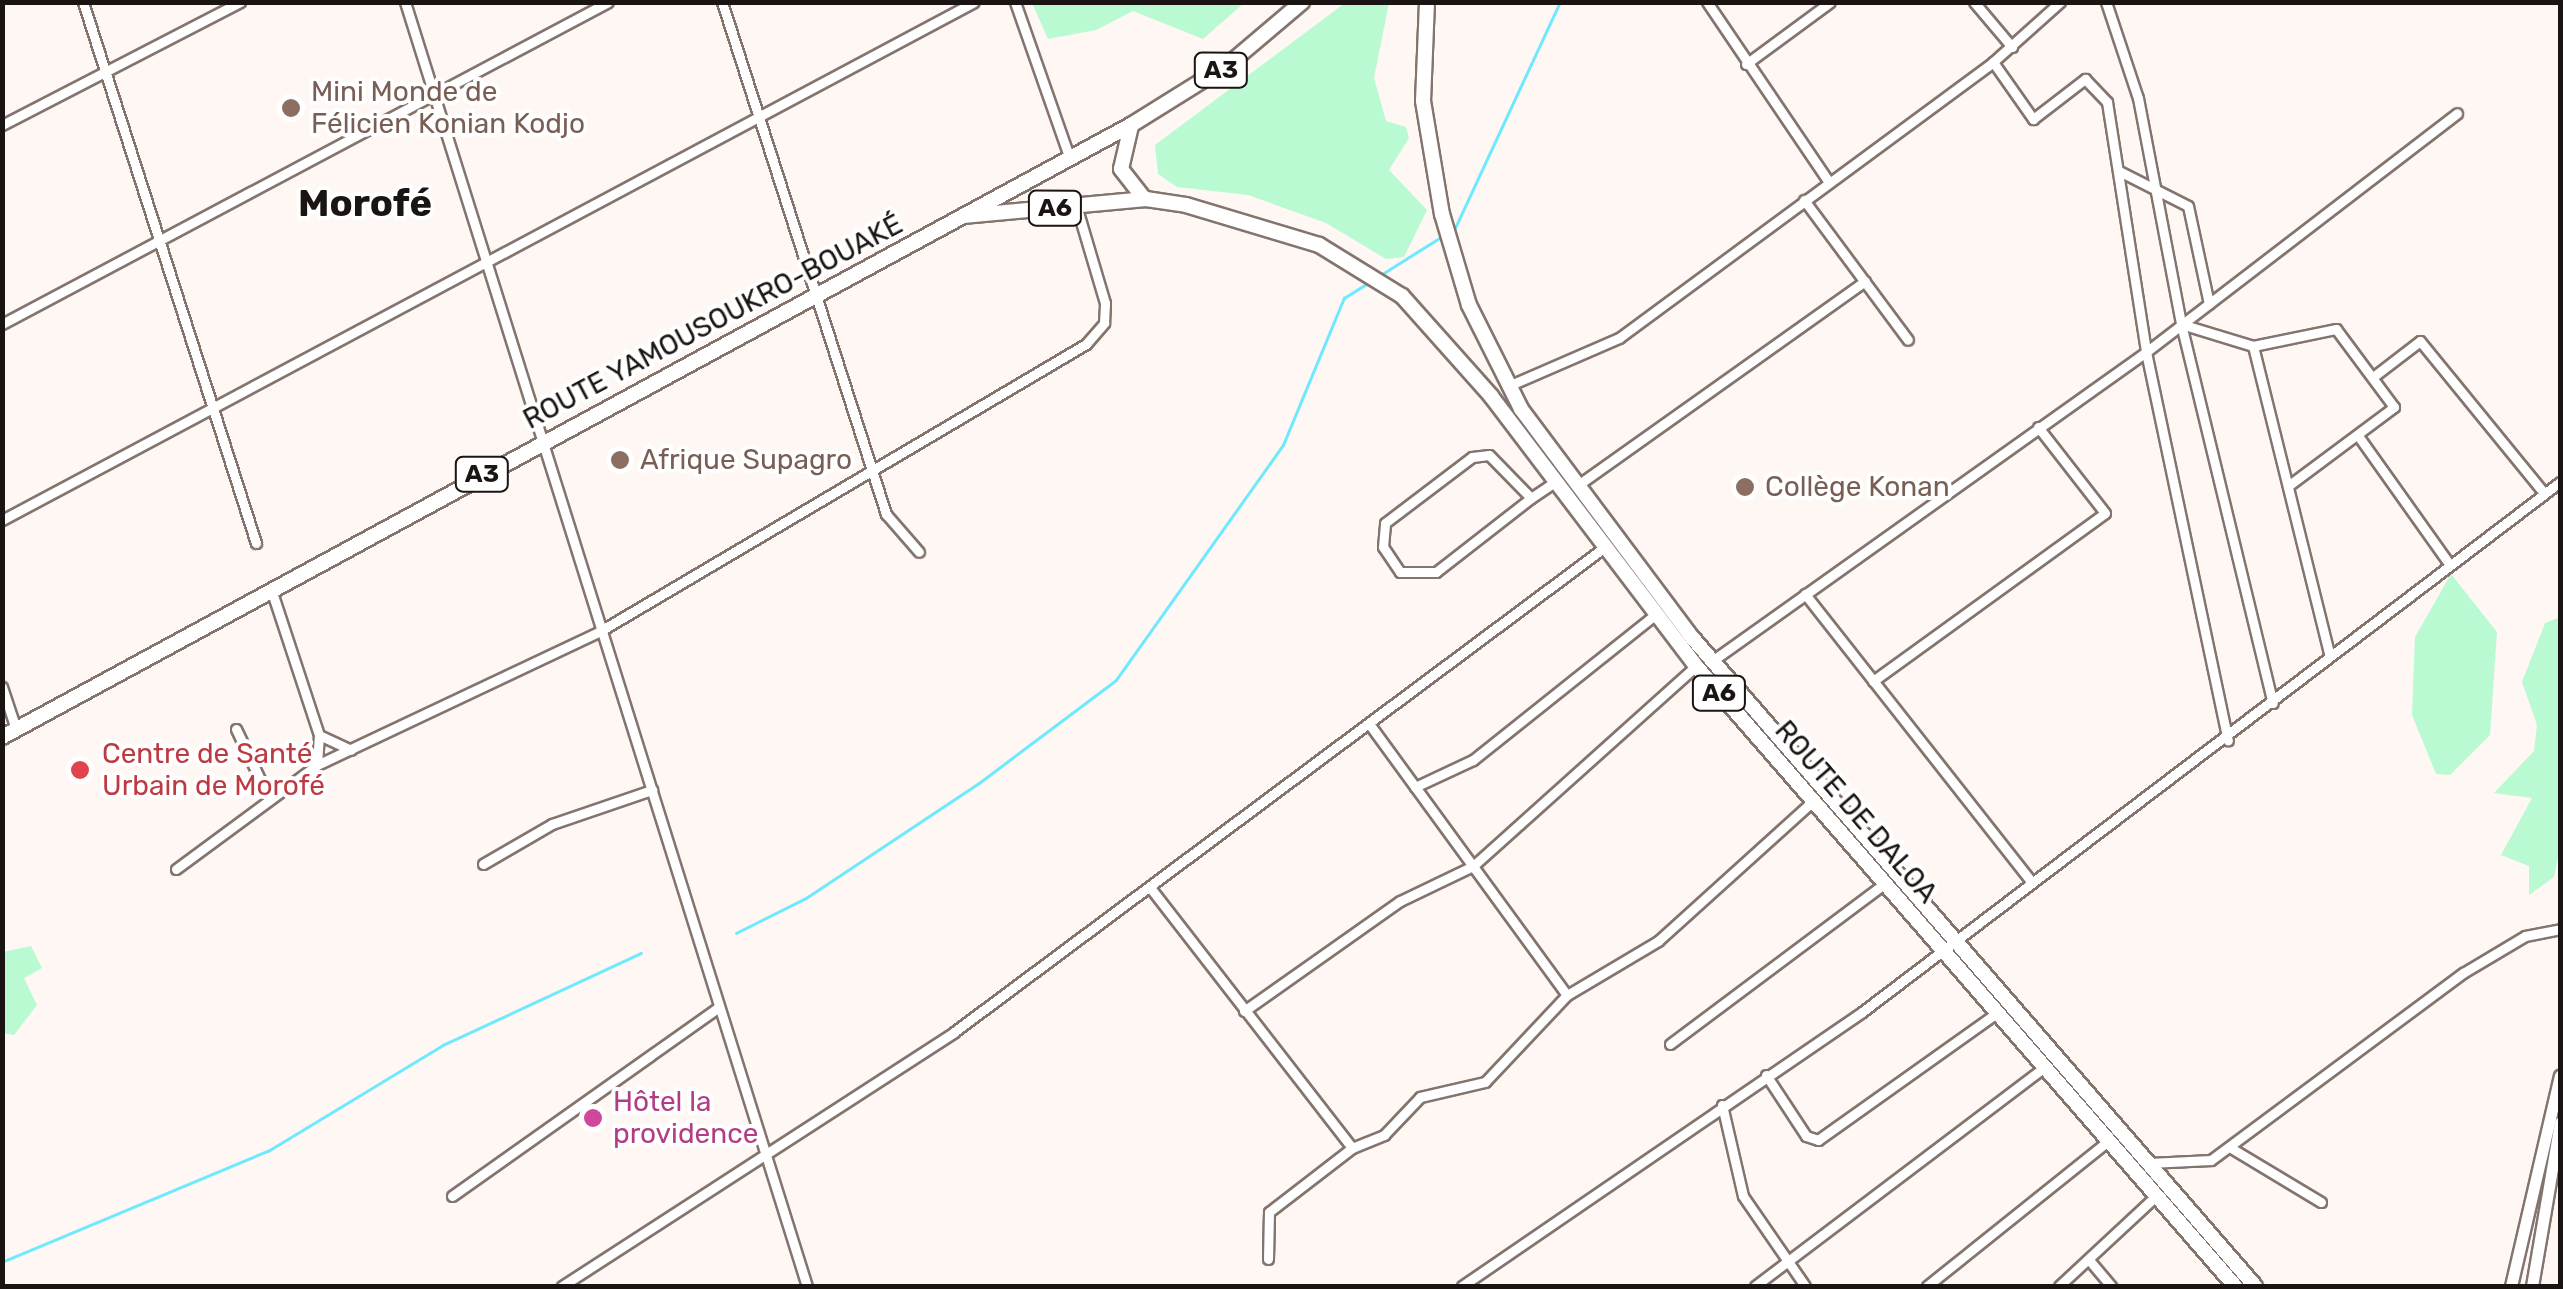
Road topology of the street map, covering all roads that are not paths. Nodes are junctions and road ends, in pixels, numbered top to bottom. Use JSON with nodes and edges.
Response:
{"nodes":[{"id":1,"x":83,"y":2,"type":"edge"},
{"id":2,"x":240,"y":2,"type":"edge"},
{"id":3,"x":405,"y":2,"type":"edge"},
{"id":4,"x":608,"y":2,"type":"edge"},
{"id":5,"x":722,"y":2,"type":"edge"},
{"id":6,"x":974,"y":2,"type":"edge"},
{"id":7,"x":1016,"y":2,"type":"edge"},
{"id":8,"x":1302,"y":2,"type":"edge"},
{"id":9,"x":1427,"y":2,"type":"edge"},
{"id":10,"x":1707,"y":2,"type":"edge"},
{"id":11,"x":1830,"y":2,"type":"edge"},
{"id":12,"x":1974,"y":2,"type":"edge"},
{"id":13,"x":2060,"y":2,"type":"edge"},
{"id":14,"x":2106,"y":2,"type":"edge"},
{"id":15,"x":2012,"y":47,"type":"junction"},
{"id":16,"x":1993,"y":62,"type":"junction"},
{"id":17,"x":1746,"y":64,"type":"junction"},
{"id":18,"x":106,"y":72,"type":"junction"},
{"id":19,"x":434,"y":91,"type":"junction"},
{"id":20,"x":2457,"y":112,"type":"dead end"},
{"id":21,"x":759,"y":120,"type":"junction"},
{"id":22,"x":2,"y":125,"type":"edge"},
{"id":23,"x":1132,"y":125,"type":"junction"},
{"id":24,"x":1070,"y":158,"type":"junction"},
{"id":25,"x":2119,"y":171,"type":"junction"},
{"id":26,"x":1828,"y":182,"type":"junction"},
{"id":27,"x":2156,"y":188,"type":"junction"},
{"id":28,"x":1146,"y":198,"type":"junction"},
{"id":29,"x":1804,"y":200,"type":"junction"},
{"id":30,"x":1076,"y":204,"type":"junction"},
{"id":31,"x":963,"y":216,"type":"junction"},
{"id":32,"x":160,"y":238,"type":"junction"},
{"id":33,"x":486,"y":262,"type":"junction"},
{"id":34,"x":1865,"y":282,"type":"junction"},
{"id":35,"x":819,"y":291,"type":"junction"},
{"id":36,"x":2209,"y":304,"type":"junction"},
{"id":37,"x":2,"y":324,"type":"edge"},
{"id":38,"x":2181,"y":324,"type":"junction"},
{"id":39,"x":1908,"y":340,"type":"dead end"},
{"id":40,"x":2254,"y":346,"type":"junction"},
{"id":41,"x":2146,"y":352,"type":"junction"},
{"id":42,"x":2372,"y":377,"type":"junction"},
{"id":43,"x":1508,"y":386,"type":"junction"},
{"id":44,"x":1491,"y":396,"type":"junction"},
{"id":45,"x":212,"y":409,"type":"junction"},
{"id":46,"x":2038,"y":427,"type":"junction"},
{"id":47,"x":2359,"y":437,"type":"junction"},
{"id":48,"x":544,"y":441,"type":"junction"},
{"id":49,"x":877,"y":472,"type":"junction"},
{"id":50,"x":1556,"y":481,"type":"junction"},
{"id":51,"x":2560,"y":482,"type":"edge"},
{"id":52,"x":1578,"y":486,"type":"junction"},
{"id":53,"x":2288,"y":486,"type":"junction"},
{"id":54,"x":2544,"y":492,"type":"junction"},
{"id":55,"x":1531,"y":498,"type":"junction"},
{"id":56,"x":2,"y":520,"type":"edge"},
{"id":57,"x":256,"y":543,"type":"dead end"},
{"id":58,"x":1605,"y":547,"type":"junction"},
{"id":59,"x":920,"y":552,"type":"dead end"},
{"id":60,"x":2447,"y":562,"type":"junction"},
{"id":61,"x":270,"y":586,"type":"junction"},
{"id":62,"x":1804,"y":594,"type":"junction"},
{"id":63,"x":1656,"y":614,"type":"junction"},
{"id":64,"x":602,"y":630,"type":"junction"},
{"id":65,"x":2328,"y":654,"type":"junction"},
{"id":66,"x":1712,"y":661,"type":"junction"},
{"id":67,"x":1696,"y":666,"type":"junction"},
{"id":68,"x":1872,"y":681,"type":"junction"},
{"id":69,"x":2,"y":687,"type":"edge"},
{"id":70,"x":2273,"y":703,"type":"junction"},
{"id":71,"x":1370,"y":725,"type":"junction"},
{"id":72,"x":236,"y":729,"type":"dead end"},
{"id":73,"x":9,"y":733,"type":"edge"},
{"id":74,"x":319,"y":735,"type":"junction"},
{"id":75,"x":2228,"y":740,"type":"junction"},
{"id":76,"x":351,"y":750,"type":"junction"},
{"id":77,"x":316,"y":765,"type":"junction"},
{"id":78,"x":1415,"y":787,"type":"junction"},
{"id":79,"x":652,"y":790,"type":"junction"},
{"id":80,"x":268,"y":794,"type":"junction"},
{"id":81,"x":1813,"y":800,"type":"junction"},
{"id":82,"x":484,"y":864,"type":"dead end"},
{"id":83,"x":1473,"y":866,"type":"junction"},
{"id":84,"x":176,"y":869,"type":"dead end"},
{"id":85,"x":2030,"y":881,"type":"junction"},
{"id":86,"x":1885,"y":882,"type":"junction"},
{"id":87,"x":1152,"y":890,"type":"junction"},
{"id":88,"x":2560,"y":928,"type":"edge"},
{"id":89,"x":1955,"y":938,"type":"junction"},
{"id":90,"x":1942,"y":948,"type":"junction"},
{"id":91,"x":1567,"y":995,"type":"junction"},
{"id":92,"x":719,"y":1008,"type":"junction"},
{"id":93,"x":1244,"y":1011,"type":"junction"},
{"id":94,"x":1998,"y":1014,"type":"junction"},
{"id":95,"x":1670,"y":1044,"type":"dead end"},
{"id":96,"x":2043,"y":1068,"type":"junction"},
{"id":97,"x":1766,"y":1075,"type":"junction"},
{"id":98,"x":2560,"y":1076,"type":"edge"},
{"id":99,"x":1722,"y":1105,"type":"junction"},
{"id":100,"x":2560,"y":1122,"type":"edge"},
{"id":101,"x":2108,"y":1142,"type":"junction"},
{"id":102,"x":770,"y":1144,"type":"junction"},
{"id":103,"x":1352,"y":1148,"type":"junction"},
{"id":104,"x":2231,"y":1148,"type":"junction"},
{"id":105,"x":2150,"y":1163,"type":"junction"},
{"id":106,"x":452,"y":1196,"type":"dead end"},
{"id":107,"x":2156,"y":1196,"type":"junction"},
{"id":108,"x":2321,"y":1202,"type":"dead end"},
{"id":109,"x":1268,"y":1259,"type":"dead end"},
{"id":110,"x":1788,"y":1260,"type":"junction"},
{"id":111,"x":2090,"y":1261,"type":"junction"},
{"id":112,"x":562,"y":1286,"type":"edge"},
{"id":113,"x":807,"y":1286,"type":"edge"},
{"id":114,"x":1462,"y":1286,"type":"edge"},
{"id":115,"x":1754,"y":1286,"type":"edge"},
{"id":116,"x":1805,"y":1286,"type":"edge"},
{"id":117,"x":1927,"y":1286,"type":"edge"},
{"id":118,"x":2059,"y":1286,"type":"edge"},
{"id":119,"x":2111,"y":1286,"type":"edge"},
{"id":120,"x":2234,"y":1286,"type":"edge"},
{"id":121,"x":2255,"y":1286,"type":"edge"},
{"id":122,"x":2511,"y":1286,"type":"edge"},
{"id":123,"x":2532,"y":1286,"type":"edge"}],
"edges":[{"from":1,"to":18,"type":"street"},
{"from":2,"to":18,"type":"street"},
{"from":3,"to":19,"type":"street"},
{"from":4,"to":19,"type":"street"},
{"from":5,"to":21,"type":"street"},
{"from":6,"to":21,"type":"street"},
{"from":7,"to":24,"type":"street"},
{"from":8,"to":23,"type":"highway","number":"A3"},
{"from":9,"to":43,"type":"highway","number":"A6"},
{"from":10,"to":17,"type":"street"},
{"from":11,"to":17,"type":"street"},
{"from":12,"to":15,"type":"street"},
{"from":13,"to":15,"type":"street"},
{"from":14,"to":27,"type":"street"},
{"from":15,"to":16,"type":"street"},
{"from":16,"to":25,"type":"street"},
{"from":16,"to":26,"type":"street"},
{"from":17,"to":26,"type":"street"},
{"from":18,"to":22,"type":"street"},
{"from":18,"to":32,"type":"street"},
{"from":19,"to":32,"type":"street"},
{"from":19,"to":33,"type":"street"},
{"from":20,"to":36,"type":"street"},
{"from":21,"to":33,"type":"street"},
{"from":21,"to":35,"type":"street"},
{"from":23,"to":24,"type":"highway","name":"ROUTE YAMOUSOUKRO-BOUAKÉ","number":"A3"},
{"from":23,"to":28,"type":"highway"},
{"from":24,"to":31,"type":"highway","name":"ROUTE YAMOUSOUKRO-BOUAKÉ","number":"A3"},
{"from":25,"to":27,"type":"street"},
{"from":25,"to":41,"type":"street"},
{"from":26,"to":29,"type":"street"},
{"from":27,"to":36,"type":"street"},
{"from":27,"to":38,"type":"street"},
{"from":28,"to":30,"type":"highway","number":"A6"},
{"from":28,"to":44,"type":"highway","name":"ROUTE DE DALOA","number":"A6"},
{"from":29,"to":34,"type":"street"},
{"from":29,"to":43,"type":"street"},
{"from":30,"to":31,"type":"highway","number":"A6"},
{"from":30,"to":49,"type":"street"},
{"from":31,"to":35,"type":"highway","name":"ROUTE YAMOUSOUKRO-BOUAKÉ","number":"A3"},
{"from":32,"to":37,"type":"street"},
{"from":32,"to":45,"type":"street"},
{"from":33,"to":45,"type":"street"},
{"from":33,"to":48,"type":"street"},
{"from":34,"to":39,"type":"street"},
{"from":34,"to":52,"type":"street"},
{"from":35,"to":48,"type":"highway","name":"ROUTE YAMOUSOUKRO-BOUAKÉ","number":"A3"},
{"from":35,"to":49,"type":"street"},
{"from":36,"to":38,"type":"street"},
{"from":38,"to":40,"type":"street"},
{"from":38,"to":41,"type":"street"},
{"from":38,"to":70,"type":"street"},
{"from":40,"to":42,"type":"street"},
{"from":40,"to":53,"type":"street"},
{"from":41,"to":46,"type":"street"},
{"from":41,"to":75,"type":"street"},
{"from":42,"to":47,"type":"street"},
{"from":42,"to":54,"type":"street"},
{"from":43,"to":44,"type":"highway"},
{"from":43,"to":52,"type":"highway","name":"ROUTE DE DALOA","number":"A6"},
{"from":44,"to":50,"type":"highway","name":"ROUTE DE DALOA","number":"A6"},
{"from":45,"to":56,"type":"street"},
{"from":45,"to":57,"type":"street"},
{"from":46,"to":62,"type":"street"},
{"from":46,"to":68,"type":"street"},
{"from":47,"to":53,"type":"street"},
{"from":47,"to":60,"type":"street"},
{"from":48,"to":61,"type":"highway","name":"ROUTE YAMOUSOUKRO-BOUAKÉ","number":"A3"},
{"from":48,"to":64,"type":"street"},
{"from":49,"to":59,"type":"street"},
{"from":49,"to":64,"type":"street"},
{"from":50,"to":55,"type":"street"},
{"from":50,"to":58,"type":"highway","name":"ROUTE DE DALOA","number":"A6"},
{"from":51,"to":54,"type":"street"},
{"from":52,"to":66,"type":"highway","name":"ROUTE DE DALOA","number":"A6"},
{"from":53,"to":65,"type":"street"},
{"from":54,"to":60,"type":"street"},
{"from":55,"to":55,"type":"street"},
{"from":58,"to":63,"type":"highway","name":"ROUTE DE DALOA","number":"A6"},
{"from":58,"to":71,"type":"street"},
{"from":60,"to":65,"type":"street"},
{"from":61,"to":73,"type":"highway","name":"ROUTE YAMOUSOUKRO-BOUAKÉ","number":"A3"},
{"from":61,"to":74,"type":"street"},
{"from":62,"to":66,"type":"street"},
{"from":62,"to":68,"type":"street"},
{"from":63,"to":67,"type":"highway","name":"ROUTE DE DALOA","number":"A6"},
{"from":63,"to":78,"type":"street"},
{"from":64,"to":76,"type":"street"},
{"from":64,"to":79,"type":"street"},
{"from":65,"to":70,"type":"street"},
{"from":66,"to":89,"type":"highway","name":"ROUTE DE DALOA","number":"A6"},
{"from":67,"to":81,"type":"highway","name":"ROUTE DE DALOA","number":"A6"},
{"from":67,"to":83,"type":"street"},
{"from":68,"to":85,"type":"street"},
{"from":69,"to":73,"type":"street"},
{"from":70,"to":75,"type":"street"},
{"from":71,"to":78,"type":"street"},
{"from":71,"to":87,"type":"street"},
{"from":72,"to":80,"type":"street"},
{"from":74,"to":76,"type":"street"},
{"from":74,"to":77,"type":"street"},
{"from":75,"to":85,"type":"street"},
{"from":76,"to":77,"type":"street"},
{"from":77,"to":80,"type":"street"},
{"from":78,"to":83,"type":"street"},
{"from":79,"to":82,"type":"street"},
{"from":79,"to":92,"type":"street"},
{"from":80,"to":84,"type":"street"},
{"from":81,"to":86,"type":"highway","name":"ROUTE DE DALOA","number":"A6"},
{"from":81,"to":91,"type":"street"},
{"from":83,"to":91,"type":"street"},
{"from":83,"to":93,"type":"street"},
{"from":85,"to":89,"type":"street"},
{"from":86,"to":90,"type":"highway","name":"ROUTE DE DALOA","number":"A6"},
{"from":86,"to":95,"type":"street"},
{"from":87,"to":93,"type":"street"},
{"from":87,"to":102,"type":"street"},
{"from":88,"to":104,"type":"street"},
{"from":89,"to":90,"type":"street"},
{"from":89,"to":105,"type":"highway","name":"ROUTE DE DALOA","number":"A6"},
{"from":90,"to":94,"type":"highway","name":"ROUTE DE DALOA","number":"A6"},
{"from":90,"to":97,"type":"street"},
{"from":91,"to":103,"type":"street"},
{"from":92,"to":102,"type":"street"},
{"from":92,"to":106,"type":"street"},
{"from":93,"to":103,"type":"street"},
{"from":94,"to":96,"type":"highway","name":"ROUTE DE DALOA","number":"A6"},
{"from":94,"to":97,"type":"street"},
{"from":96,"to":101,"type":"highway","name":"ROUTE DE DALOA","number":"A6"},
{"from":96,"to":110,"type":"street"},
{"from":97,"to":99,"type":"street"},
{"from":98,"to":122,"type":"main road"},
{"from":99,"to":110,"type":"street"},
{"from":99,"to":114,"type":"street"},
{"from":100,"to":123,"type":"main road"},
{"from":101,"to":107,"type":"highway","name":"ROUTE DE DALOA","number":"A6"},
{"from":101,"to":117,"type":"street"},
{"from":102,"to":112,"type":"street"},
{"from":102,"to":113,"type":"street"},
{"from":103,"to":109,"type":"street"},
{"from":104,"to":105,"type":"street"},
{"from":104,"to":108,"type":"street"},
{"from":105,"to":121,"type":"highway","name":"ROUTE DE DALOA","number":"A6"},
{"from":107,"to":111,"type":"street"},
{"from":107,"to":120,"type":"highway","name":"ROUTE DE DALOA","number":"A6"},
{"from":110,"to":115,"type":"street"},
{"from":110,"to":116,"type":"street"},
{"from":111,"to":118,"type":"street"},
{"from":111,"to":119,"type":"street"}]}
